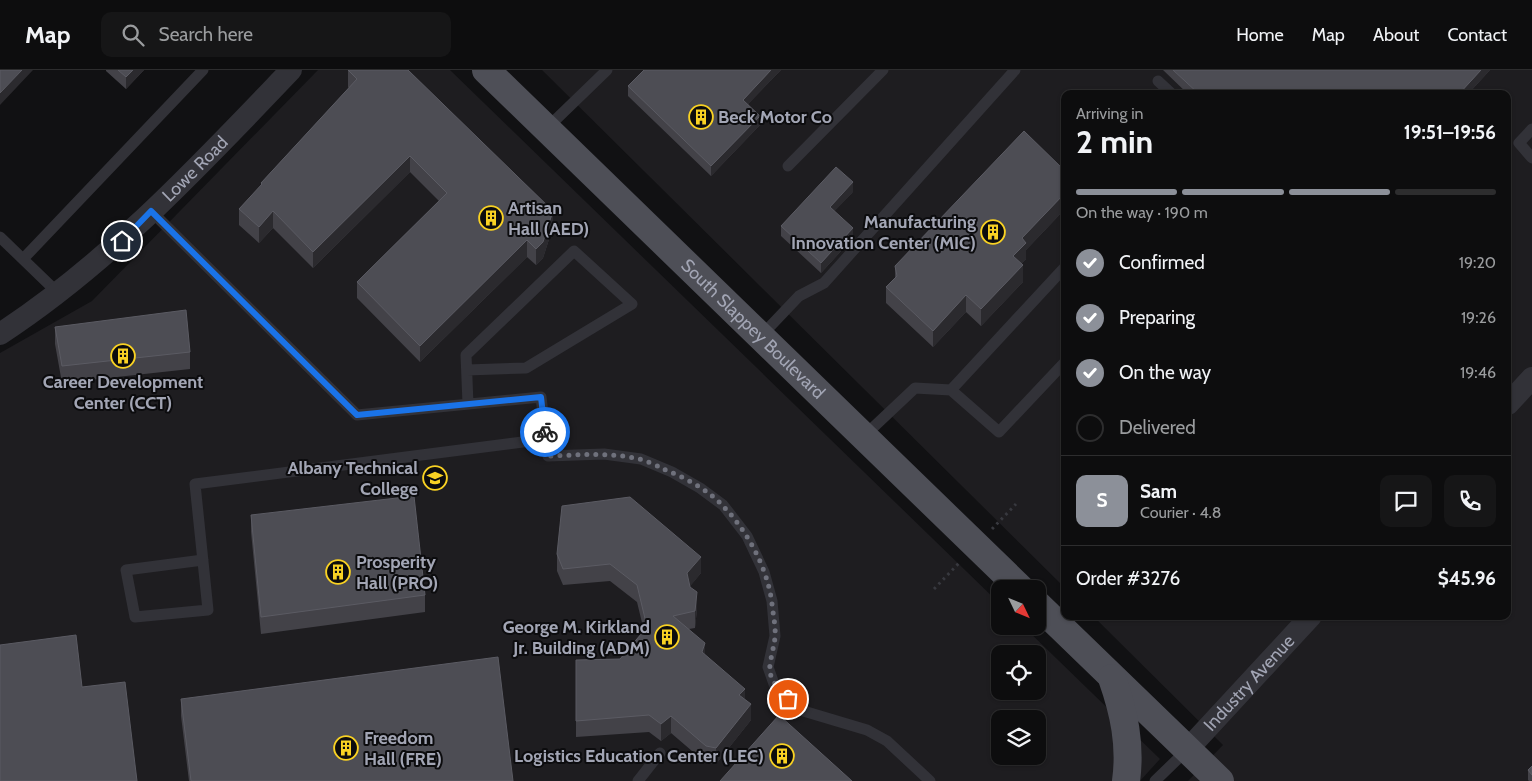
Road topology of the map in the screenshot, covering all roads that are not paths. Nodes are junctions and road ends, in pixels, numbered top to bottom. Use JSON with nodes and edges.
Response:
{"nodes":[{"id":1,"x":203,"y":70,"type":"edge"},
{"id":2,"x":607,"y":70,"type":"edge"},
{"id":3,"x":883,"y":70,"type":"edge"},
{"id":4,"x":1015,"y":70,"type":"edge"},
{"id":5,"x":289,"y":71,"type":"edge"},
{"id":6,"x":492,"y":72,"type":"edge"},
{"id":7,"x":1158,"y":81,"type":"dead end"},
{"id":8,"x":1168,"y":90,"type":"edge"},
{"id":9,"x":546,"y":129,"type":"junction"},
{"id":10,"x":1532,"y":129,"type":"edge"},
{"id":11,"x":1532,"y":158,"type":"edge"},
{"id":12,"x":788,"y":166,"type":"dead end"},
{"id":13,"x":151,"y":211,"type":"junction"},
{"id":14,"x":0,"y":236,"type":"edge"},
{"id":15,"x":23,"y":259,"type":"junction"},
{"id":16,"x":1061,"y":271,"type":"edge"},
{"id":17,"x":59,"y":294,"type":"junction"},
{"id":18,"x":0,"y":334,"type":"edge"},
{"id":19,"x":759,"y":337,"type":"junction"},
{"id":20,"x":1061,"y":366,"type":"edge"},
{"id":21,"x":467,"y":370,"type":"junction"},
{"id":22,"x":1532,"y":378,"type":"edge"},
{"id":23,"x":951,"y":390,"type":"junction"},
{"id":24,"x":1511,"y":401,"type":"edge"},
{"id":25,"x":468,"y":404,"type":"junction"},
{"id":26,"x":864,"y":437,"type":"junction"},
{"id":27,"x":546,"y":439,"type":"junction"},
{"id":28,"x":203,"y":560,"type":"junction"},
{"id":29,"x":1012,"y":580,"type":"edge"},
{"id":30,"x":1046,"y":613,"type":"edge"},
{"id":31,"x":1307,"y":620,"type":"edge"},
{"id":32,"x":1110,"y":674,"type":"junction"},
{"id":33,"x":1188,"y":749,"type":"junction"},
{"id":34,"x":660,"y":753,"type":"dead end"},
{"id":35,"x":638,"y":781,"type":"edge"},
{"id":36,"x":930,"y":781,"type":"edge"},
{"id":37,"x":1126,"y":781,"type":"edge"},
{"id":38,"x":1155,"y":781,"type":"edge"},
{"id":39,"x":1220,"y":781,"type":"edge"}],
"edges":[{"from":1,"to":15,"type":"lane"},
{"from":2,"to":9,"type":"lane"},
{"from":3,"to":12,"type":"lane"},
{"from":4,"to":19,"type":"lane"},
{"from":5,"to":13,"type":"street","name":"Lowe Road"},
{"from":6,"to":9,"type":"main road","name":"South Slappey Boulevard"},
{"from":7,"to":8,"type":"lane"},
{"from":9,"to":19,"type":"main road","name":"South Slappey Boulevard"},
{"from":10,"to":11,"type":"lane"},
{"from":13,"to":17,"type":"street","name":"Lowe Road"},
{"from":13,"to":25,"type":"lane"},
{"from":14,"to":15,"type":"lane"},
{"from":15,"to":17,"type":"lane"},
{"from":16,"to":23,"type":"lane"},
{"from":17,"to":18,"type":"street","name":"Lowe Road"},
{"from":19,"to":26,"type":"main road","name":"South Slappey Boulevard"},
{"from":20,"to":23,"type":"lane"},
{"from":21,"to":21,"type":"lane"},
{"from":21,"to":25,"type":"lane"},
{"from":22,"to":24,"type":"street"},
{"from":23,"to":26,"type":"lane"},
{"from":25,"to":27,"type":"lane"},
{"from":26,"to":29,"type":"main road","name":"South Slappey Boulevard"},
{"from":27,"to":28,"type":"lane"},
{"from":27,"to":36,"type":"lane"},
{"from":28,"to":28,"type":"lane"},
{"from":30,"to":32,"type":"main road"},
{"from":31,"to":33,"type":"street","name":"Industry Avenue"},
{"from":32,"to":33,"type":"main road"},
{"from":32,"to":37,"type":"main road"},
{"from":33,"to":38,"type":"lane"},
{"from":33,"to":39,"type":"main road"},
{"from":34,"to":35,"type":"lane"}]}
